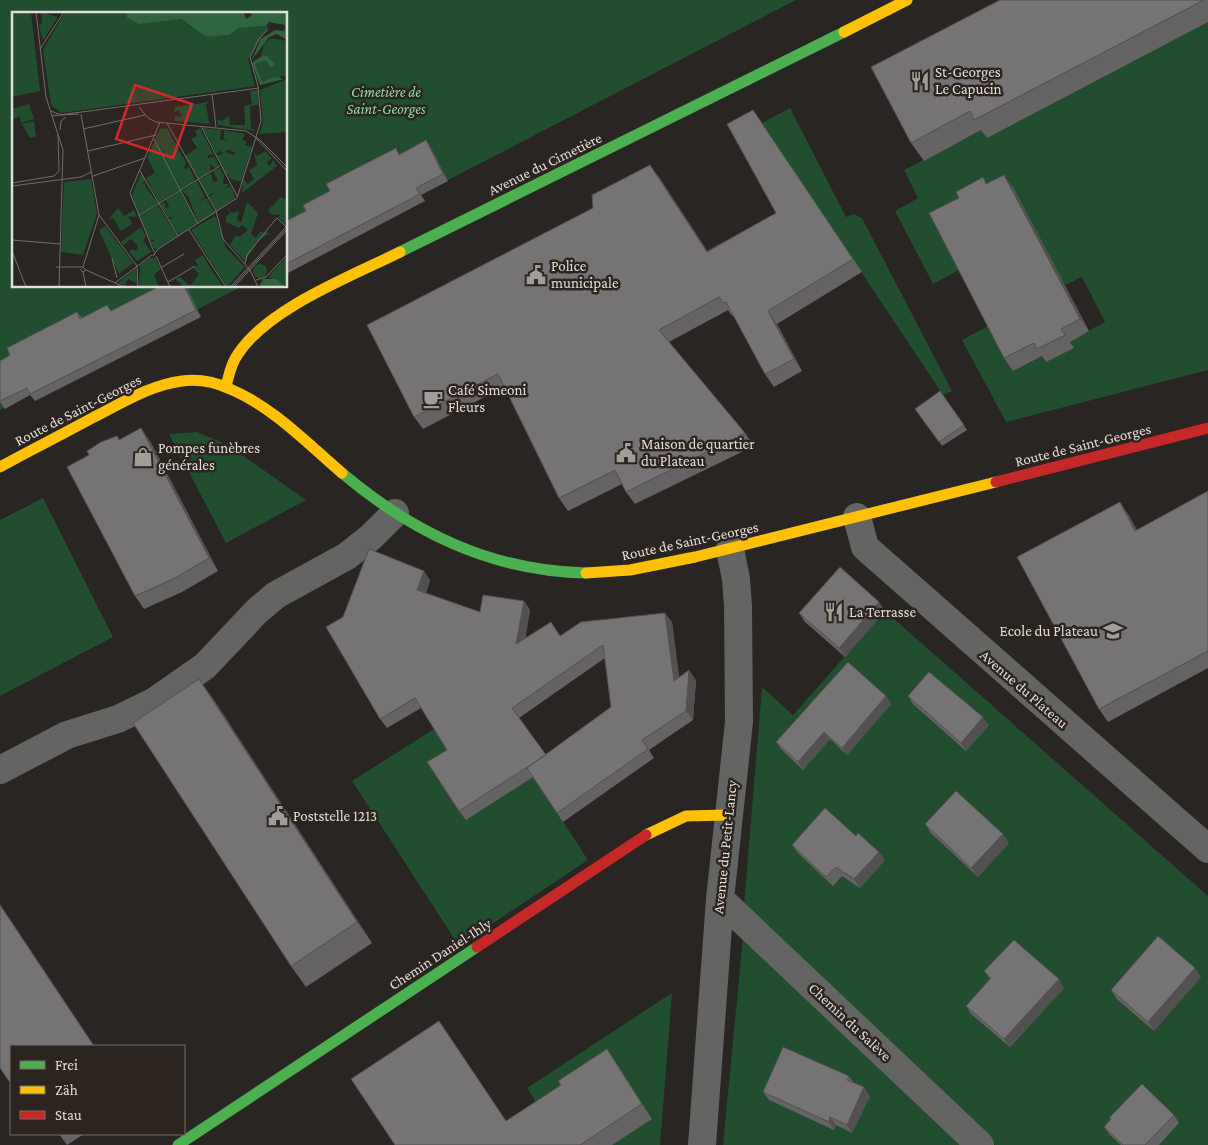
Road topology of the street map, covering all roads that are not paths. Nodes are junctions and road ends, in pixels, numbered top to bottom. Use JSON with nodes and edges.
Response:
{"nodes":[{"id":1,"x":907,"y":0,"type":"edge"},
{"id":2,"x":226,"y":386,"type":"junction"},
{"id":3,"x":1208,"y":428,"type":"edge"},
{"id":4,"x":0,"y":467,"type":"edge"},
{"id":5,"x":395,"y":513,"type":"junction"},
{"id":6,"x":857,"y":518,"type":"junction"},
{"id":7,"x":730,"y":549,"type":"junction"},
{"id":8,"x":0,"y":770,"type":"edge"},
{"id":9,"x":728,"y":815,"type":"junction"},
{"id":10,"x":1208,"y":849,"type":"edge"},
{"id":11,"x":720,"y":899,"type":"junction"},
{"id":12,"x":178,"y":1145,"type":"edge"},
{"id":13,"x":702,"y":1145,"type":"edge"},
{"id":14,"x":980,"y":1145,"type":"edge"}],
"edges":[{"from":1,"to":2,"type":"street","name":"Avenue du Cimetière"},
{"from":2,"to":4,"type":"street","name":"Route de Saint-Georges"},
{"from":2,"to":5,"type":"street","name":"Route de Saint-Georges"},
{"from":3,"to":6,"type":"street","name":"Route de Saint-Georges"},
{"from":5,"to":7,"type":"street","name":"Route de Saint-Georges"},
{"from":5,"to":8,"type":"street"},
{"from":6,"to":7,"type":"street","name":"Route de Saint-Georges"},
{"from":6,"to":10,"type":"street","name":"Avenue du Plateau"},
{"from":7,"to":9,"type":"street","name":"Avenue du Petit-Lancy"},
{"from":9,"to":11,"type":"street","name":"Avenue du Petit-Lancy"},
{"from":9,"to":12,"type":"street","name":"Chemin Daniel-Ihly"},
{"from":11,"to":13,"type":"street","name":"Avenue du Petit-Lancy"},
{"from":11,"to":14,"type":"street","name":"Chemin du Salève"}]}
